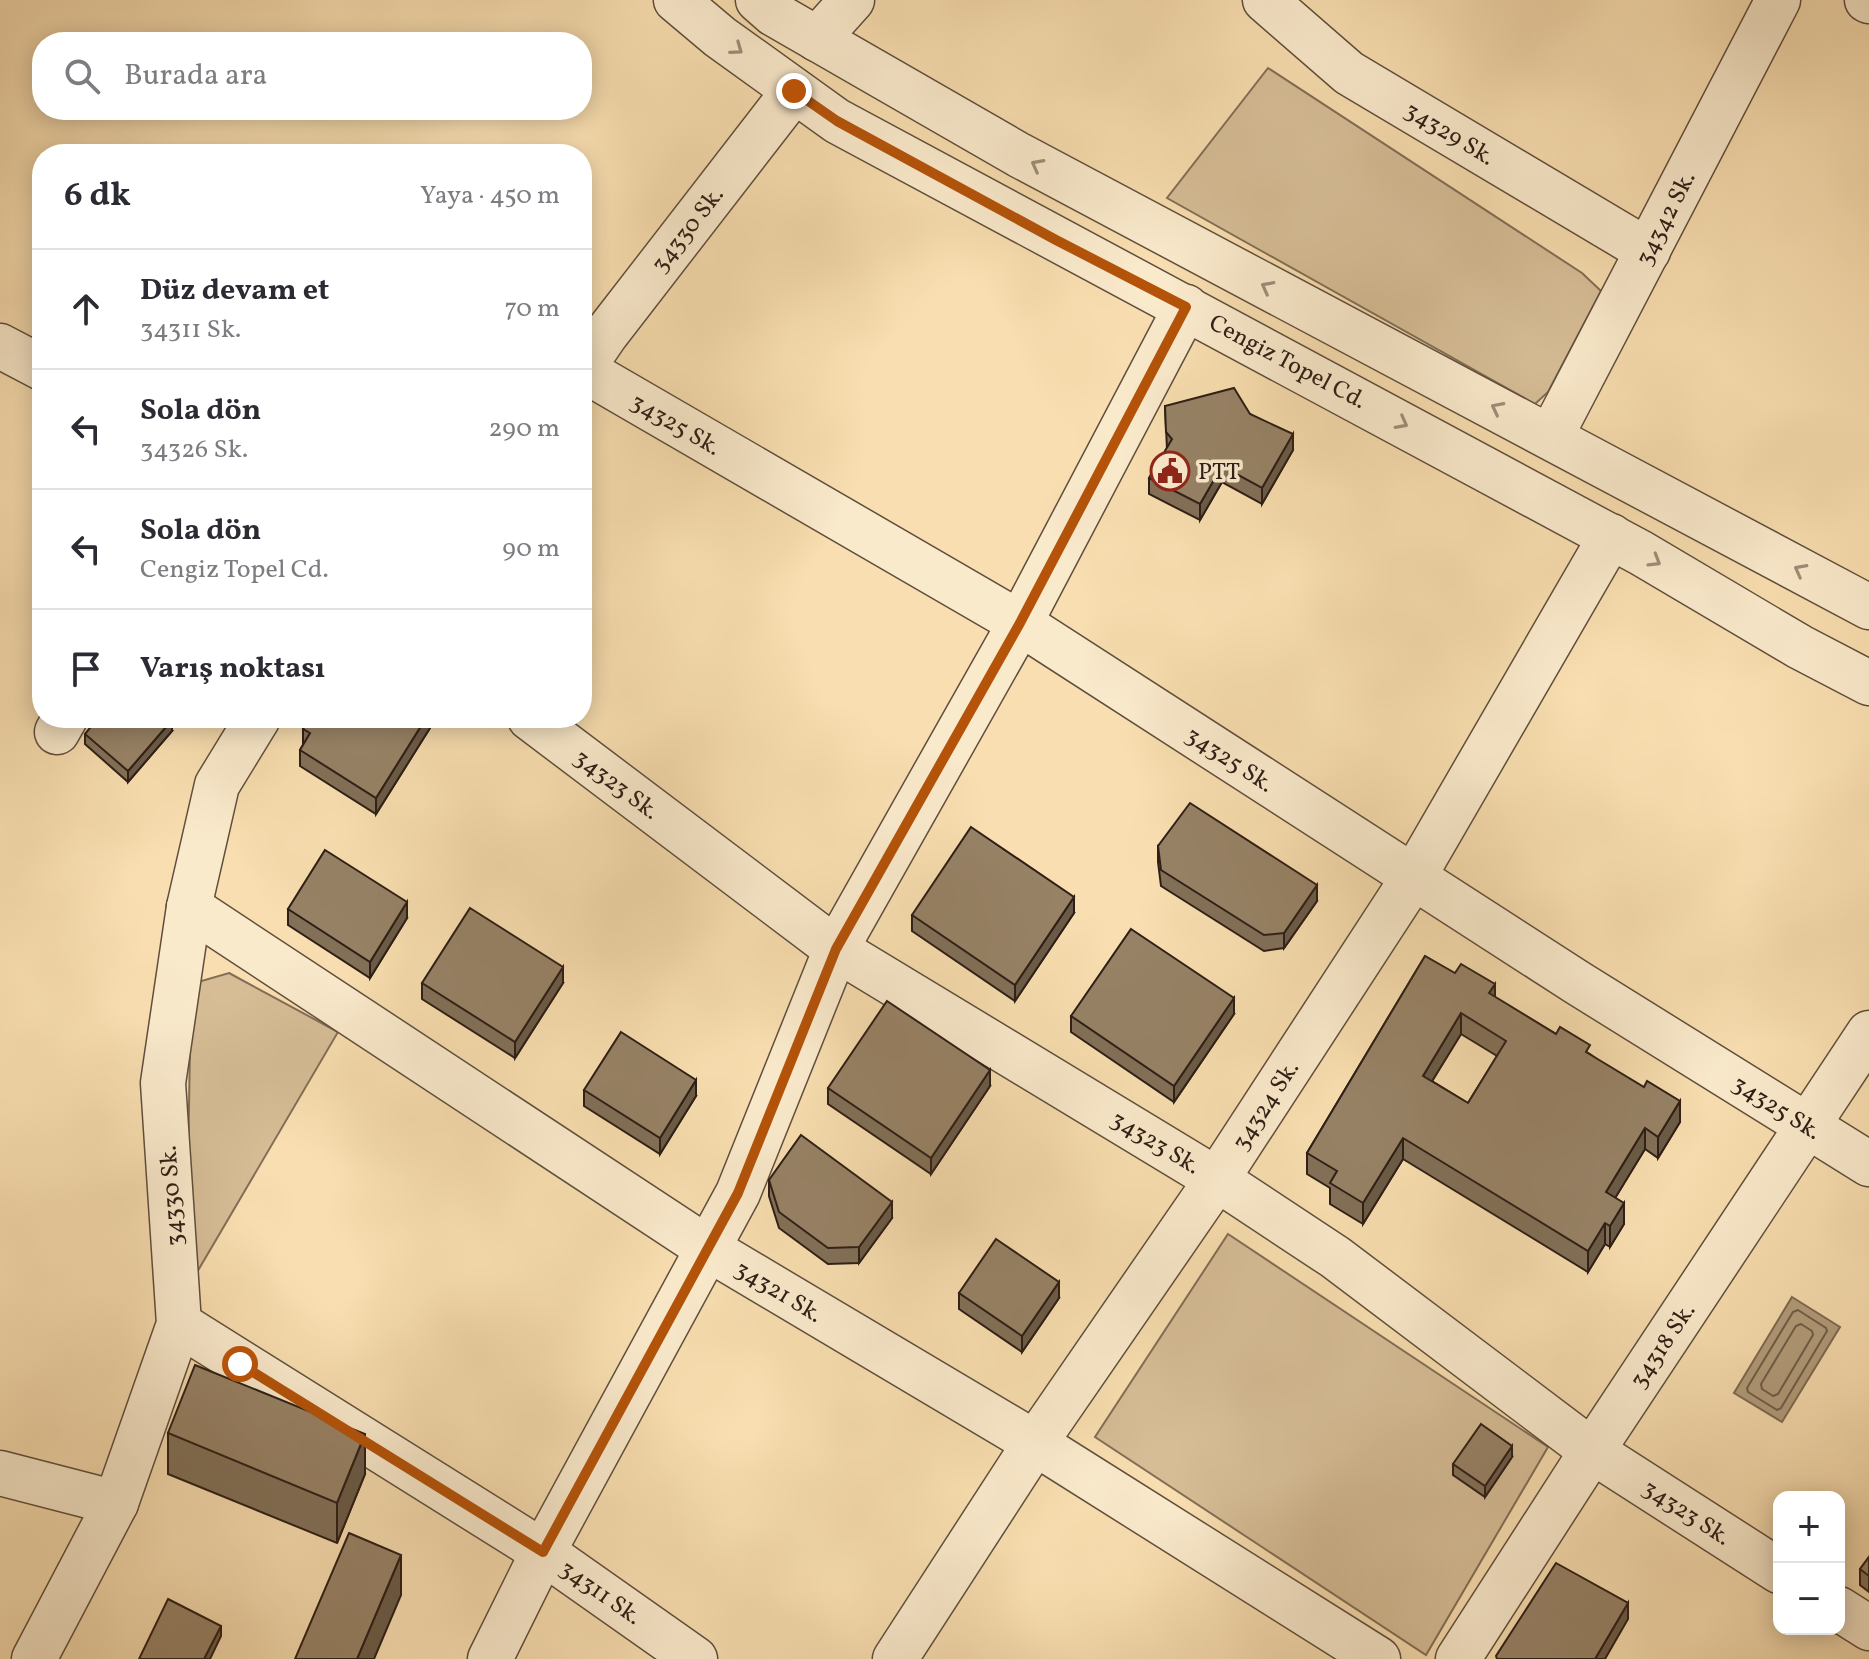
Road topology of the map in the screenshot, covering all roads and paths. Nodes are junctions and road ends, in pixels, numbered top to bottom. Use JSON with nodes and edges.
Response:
{"nodes":[{"id":1,"x":676,"y":0,"type":"edge"},
{"id":2,"x":758,"y":0,"type":"edge"},
{"id":3,"x":852,"y":0,"type":"edge"},
{"id":4,"x":1778,"y":0,"type":"edge"},
{"id":5,"x":1277,"y":4,"type":"edge"},
{"id":6,"x":817,"y":39,"type":"junction"},
{"id":7,"x":794,"y":91,"type":"junction"},
{"id":8,"x":1648,"y":251,"type":"junction"},
{"id":9,"x":1186,"y":307,"type":"junction"},
{"id":10,"x":0,"y":346,"type":"edge"},
{"id":11,"x":592,"y":354,"type":"edge"},
{"id":12,"x":32,"y":363,"type":"edge"},
{"id":13,"x":592,"y":375,"type":"edge"},
{"id":14,"x":1551,"y":436,"type":"junction"},
{"id":15,"x":1611,"y":536,"type":"junction"},
{"id":16,"x":1869,"y":607,"type":"edge"},
{"id":17,"x":1020,"y":623,"type":"junction"},
{"id":18,"x":1869,"y":683,"type":"edge"},
{"id":19,"x":252,"y":728,"type":"edge"},
{"id":20,"x":543,"y":728,"type":"edge"},
{"id":21,"x":1413,"y":878,"type":"junction"},
{"id":22,"x":189,"y":907,"type":"junction"},
{"id":23,"x":836,"y":949,"type":"junction"},
{"id":24,"x":1869,"y":1033,"type":"edge"},
{"id":25,"x":1808,"y":1126,"type":"junction"},
{"id":26,"x":1869,"y":1164,"type":"edge"},
{"id":27,"x":1217,"y":1179,"type":"junction"},
{"id":28,"x":707,"y":1248,"type":"junction"},
{"id":29,"x":179,"y":1324,"type":"junction"},
{"id":30,"x":1035,"y":1443,"type":"junction"},
{"id":31,"x":1592,"y":1451,"type":"junction"},
{"id":32,"x":0,"y":1473,"type":"edge"},
{"id":33,"x":116,"y":1503,"type":"junction"},
{"id":34,"x":543,"y":1552,"type":"junction"},
{"id":35,"x":1773,"y":1567,"type":"edge"},
{"id":36,"x":1845,"y":1613,"type":"edge"},
{"id":37,"x":1869,"y":1628,"type":"edge"},
{"id":38,"x":39,"y":1657,"type":"edge"},
{"id":39,"x":490,"y":1659,"type":"edge"},
{"id":40,"x":695,"y":1659,"type":"edge"},
{"id":41,"x":895,"y":1659,"type":"edge"},
{"id":42,"x":1378,"y":1659,"type":"edge"},
{"id":43,"x":1458,"y":1659,"type":"edge"}],
"edges":[{"from":1,"to":7,"type":"street","name":"Cengiz Topel Cd.","one_way":true},
{"from":2,"to":6,"type":"street"},
{"from":3,"to":6,"type":"street"},
{"from":4,"to":8,"type":"street","name":"34342 Sk."},
{"from":5,"to":8,"type":"street","name":"34329 Sk."},
{"from":14,"to":6,"type":"street","one_way":true},
{"from":7,"to":9,"type":"street","name":"Cengiz Topel Cd."},
{"from":7,"to":11,"type":"street","name":"34330 Sk."},
{"from":8,"to":14,"type":"street","name":"34342 Sk."},
{"from":9,"to":15,"type":"street","name":"Cengiz Topel Cd.","one_way":true},
{"from":9,"to":17,"type":"street"},
{"from":10,"to":12,"type":"street"},
{"from":13,"to":17,"type":"street","name":"34325 Sk."},
{"from":16,"to":14,"type":"street","one_way":true},
{"from":15,"to":18,"type":"street","name":"Cengiz Topel Cd.","one_way":true},
{"from":15,"to":21,"type":"street","name":"34324 Sk."},
{"from":17,"to":21,"type":"street","name":"34325 Sk."},
{"from":17,"to":23,"type":"street"},
{"from":19,"to":22,"type":"street","name":"34330 Sk."},
{"from":20,"to":23,"type":"street","name":"34323 Sk."},
{"from":21,"to":25,"type":"street","name":"34325 Sk."},
{"from":21,"to":27,"type":"street","name":"34324 Sk."},
{"from":22,"to":28,"type":"street","name":"34321 Sk."},
{"from":22,"to":29,"type":"street","name":"34330 Sk."},
{"from":23,"to":27,"type":"street","name":"34323 Sk."},
{"from":23,"to":28,"type":"street"},
{"from":24,"to":25,"type":"street","name":"34318 Sk."},
{"from":25,"to":26,"type":"street","name":"34325 Sk."},
{"from":25,"to":31,"type":"street","name":"34318 Sk."},
{"from":27,"to":30,"type":"street","name":"34324 Sk."},
{"from":27,"to":31,"type":"street","name":"34323 Sk."},
{"from":28,"to":30,"type":"street","name":"34321 Sk."},
{"from":28,"to":34,"type":"street"},
{"from":29,"to":33,"type":"street","name":"34330 Sk."},
{"from":29,"to":34,"type":"street","name":"34311 Sk."},
{"from":30,"to":41,"type":"street","name":"34324 Sk."},
{"from":30,"to":42,"type":"street","name":"34321 Sk."},
{"from":31,"to":35,"type":"street","name":"34323 Sk."},
{"from":31,"to":43,"type":"street","name":"34318 Sk."},
{"from":32,"to":33,"type":"street"},
{"from":33,"to":38,"type":"street","name":"34330 Sk."},
{"from":34,"to":39,"type":"street"},
{"from":34,"to":40,"type":"street","name":"34311 Sk."},
{"from":36,"to":37,"type":"street"}]}
